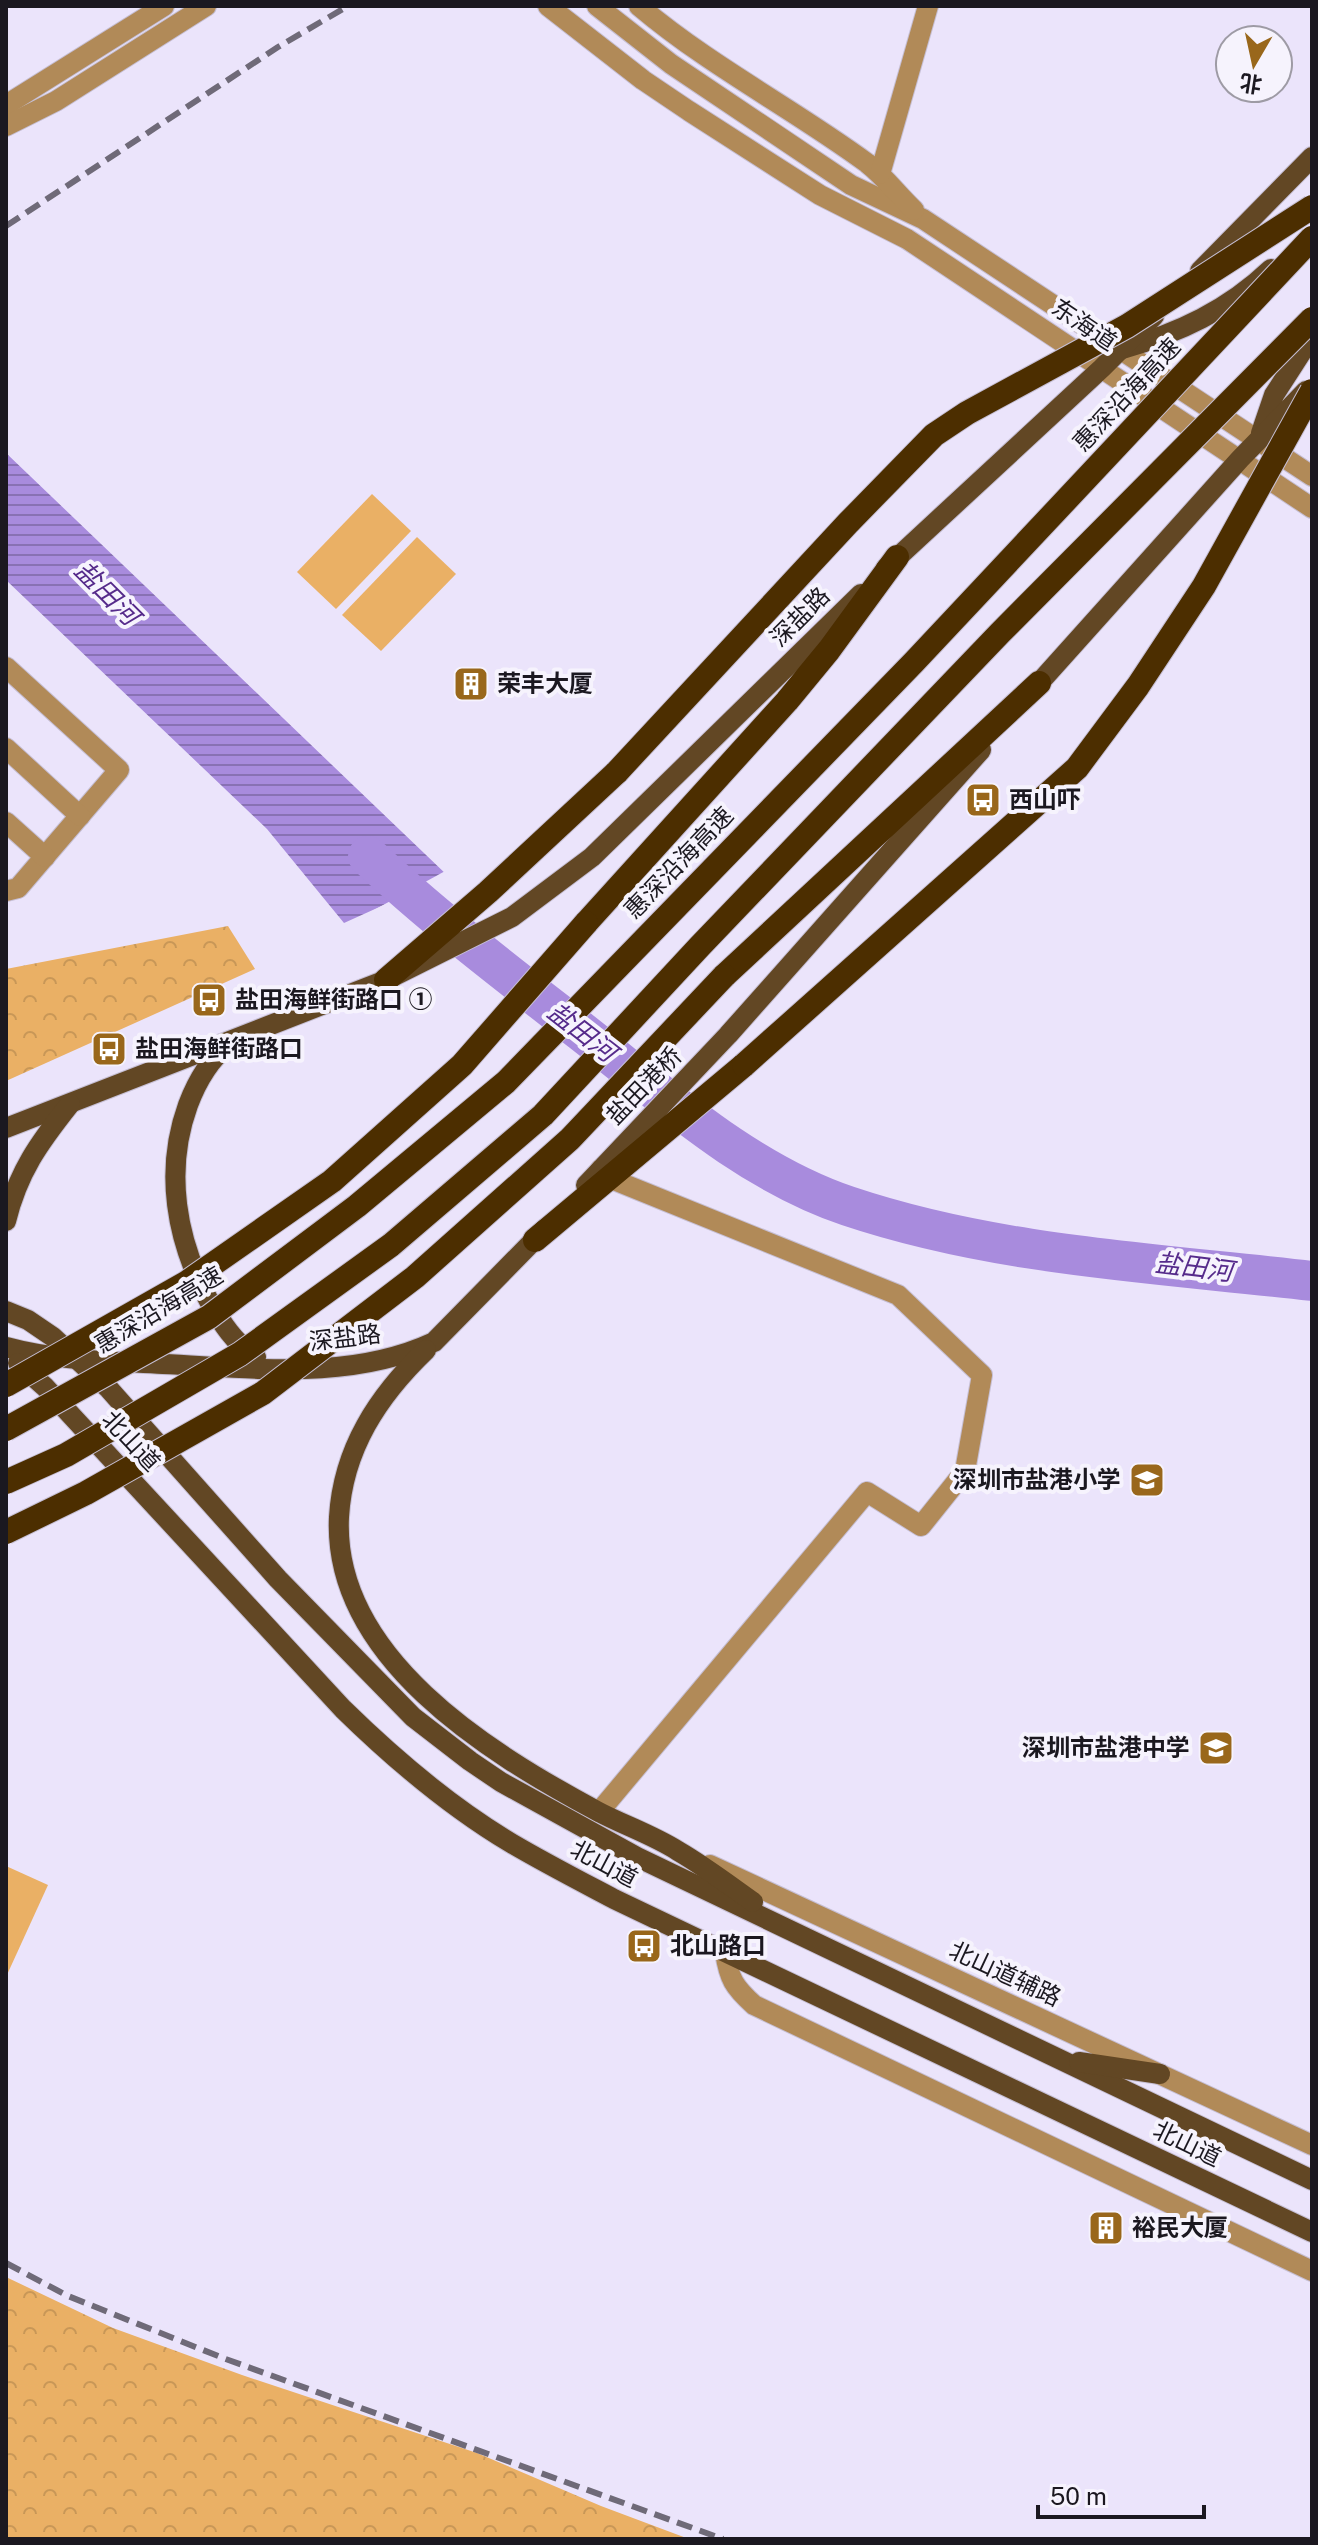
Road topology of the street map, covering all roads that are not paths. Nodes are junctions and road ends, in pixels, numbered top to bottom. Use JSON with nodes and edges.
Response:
{"nodes":[{"id":1,"x":164,"y":6,"type":"edge"},
{"id":2,"x":206,"y":6,"type":"edge"},
{"id":3,"x":548,"y":6,"type":"edge"},
{"id":4,"x":597,"y":6,"type":"edge"},
{"id":5,"x":639,"y":6,"type":"edge"},
{"id":6,"x":928,"y":6,"type":"edge"},
{"id":7,"x":6,"y":105,"type":"edge"},
{"id":8,"x":6,"y":126,"type":"edge"},
{"id":9,"x":1312,"y":144,"type":"edge"},
{"id":10,"x":1312,"y":157,"type":"edge"},
{"id":11,"x":880,"y":174,"type":"junction"},
{"id":12,"x":851,"y":185,"type":"junction"},
{"id":13,"x":1312,"y":207,"type":"edge"},
{"id":14,"x":1262,"y":210,"type":"junction"},
{"id":15,"x":923,"y":219,"type":"junction"},
{"id":16,"x":1312,"y":230,"type":"edge"},
{"id":17,"x":1312,"y":238,"type":"edge"},
{"id":18,"x":907,"y":239,"type":"junction"},
{"id":19,"x":1312,"y":319,"type":"edge"},
{"id":20,"x":1312,"y":336,"type":"edge"},
{"id":21,"x":1121,"y":350,"type":"junction"},
{"id":22,"x":1102,"y":368,"type":"junction"},
{"id":23,"x":1312,"y":384,"type":"edge"},
{"id":24,"x":1312,"y":391,"type":"edge"},
{"id":25,"x":1258,"y":441,"type":"junction"},
{"id":26,"x":1240,"y":459,"type":"junction"},
{"id":27,"x":1312,"y":476,"type":"edge"},
{"id":28,"x":1312,"y":508,"type":"edge"},
{"id":29,"x":897,"y":557,"type":"junction"},
{"id":30,"x":6,"y":667,"type":"edge"},
{"id":31,"x":1039,"y":683,"type":"junction"},
{"id":32,"x":6,"y":748,"type":"edge"},
{"id":33,"x":80,"y":816,"type":"junction"},
{"id":34,"x":6,"y":822,"type":"edge"},
{"id":35,"x":45,"y":857,"type":"junction"},
{"id":36,"x":6,"y":891,"type":"edge"},
{"id":37,"x":386,"y":980,"type":"junction"},
{"id":38,"x":238,"y":1037,"type":"junction"},
{"id":39,"x":73,"y":1101,"type":"junction"},
{"id":40,"x":6,"y":1128,"type":"edge"},
{"id":41,"x":607,"y":1169,"type":"junction"},
{"id":42,"x":6,"y":1221,"type":"edge"},
{"id":43,"x":535,"y":1240,"type":"joint"},
{"id":44,"x":6,"y":1311,"type":"edge"},
{"id":45,"x":434,"y":1342,"type":"junction"},
{"id":46,"x":6,"y":1350,"type":"edge"},
{"id":47,"x":78,"y":1360,"type":"junction"},
{"id":48,"x":283,"y":1370,"type":"junction"},
{"id":49,"x":6,"y":1385,"type":"edge"},
{"id":50,"x":6,"y":1429,"type":"edge"},
{"id":51,"x":6,"y":1482,"type":"edge"},
{"id":52,"x":6,"y":1532,"type":"edge"},
{"id":53,"x":599,"y":1812,"type":"junction"},
{"id":54,"x":677,"y":1850,"type":"junction"},
{"id":55,"x":806,"y":1938,"type":"junction"},
{"id":56,"x":725,"y":1952,"type":"junction"},
{"id":57,"x":1059,"y":2059,"type":"junction"},
{"id":58,"x":1160,"y":2074,"type":"junction"},
{"id":59,"x":1312,"y":2145,"type":"edge"},
{"id":60,"x":1312,"y":2180,"type":"edge"},
{"id":61,"x":1312,"y":2232,"type":"edge"},
{"id":62,"x":1312,"y":2271,"type":"edge"}],
"edges":[{"from":1,"to":7,"type":"street"},
{"from":2,"to":8,"type":"street"},
{"from":3,"to":18,"type":"street","name":"东海道"},
{"from":4,"to":12,"type":"street","name":"东海道"},
{"from":5,"to":11,"type":"street","name":"东海道"},
{"from":6,"to":11,"type":"street"},
{"from":9,"to":14,"type":"main road"},
{"from":10,"to":14,"type":"main road","name":"深盐路"},
{"from":11,"to":15,"type":"street","name":"东海道"},
{"from":12,"to":15,"type":"street","name":"东海道"},
{"from":12,"to":18,"type":"street","name":"东海道"},
{"from":13,"to":37,"type":"highway","bridge":true},
{"from":14,"to":21,"type":"main road","name":"深盐路"},
{"from":15,"to":21,"type":"street","name":"东海道"},
{"from":16,"to":21,"type":"main road","name":"深盐路"},
{"from":17,"to":50,"type":"highway","name":"惠深沿海高速","bridge":true},
{"from":18,"to":22,"type":"street","name":"东海道"},
{"from":19,"to":51,"type":"highway","bridge":true},
{"from":20,"to":25,"type":"main road"},
{"from":21,"to":22,"type":"main road","name":"深盐路"},
{"from":21,"to":25,"type":"street","name":"东海道"},
{"from":22,"to":26,"type":"street","name":"东海道"},
{"from":22,"to":29,"type":"main road","name":"深盐路"},
{"from":23,"to":25,"type":"main road"},
{"from":24,"to":41,"type":"highway","bridge":true},
{"from":25,"to":26,"type":"main road"},
{"from":25,"to":27,"type":"street","name":"东海道"},
{"from":26,"to":28,"type":"street","name":"东海道"},
{"from":26,"to":31,"type":"main road"},
{"from":29,"to":37,"type":"main road","name":"深盐路"},
{"from":29,"to":49,"type":"highway","bridge":true},
{"from":30,"to":33,"type":"street"},
{"from":31,"to":41,"type":"main road","name":"盐田港桥"},
{"from":31,"to":52,"type":"highway","bridge":true},
{"from":32,"to":33,"type":"street"},
{"from":33,"to":35,"type":"street"},
{"from":34,"to":35,"type":"street"},
{"from":35,"to":36,"type":"street"},
{"from":37,"to":38,"type":"main road"},
{"from":38,"to":39,"type":"main road"},
{"from":38,"to":48,"type":"main road"},
{"from":39,"to":40,"type":"main road"},
{"from":39,"to":42,"type":"main road"},
{"from":41,"to":43,"type":"highway"},
{"from":41,"to":53,"type":"street"},
{"from":43,"to":45,"type":"main road","name":"深盐路"},
{"from":44,"to":47,"type":"main road","name":"北山道"},
{"from":45,"to":48,"type":"main road","name":"深盐路"},
{"from":45,"to":53,"type":"main road"},
{"from":46,"to":47,"type":"main road","name":"深盐路"},
{"from":46,"to":56,"type":"main road","name":"北山道"},
{"from":47,"to":48,"type":"main road","name":"深盐路"},
{"from":47,"to":55,"type":"main road","name":"北山道"},
{"from":53,"to":54,"type":"main road"},
{"from":54,"to":55,"type":"main road"},
{"from":54,"to":58,"type":"street","name":"北山道辅路"},
{"from":55,"to":57,"type":"main road","name":"北山道"},
{"from":56,"to":61,"type":"main road","name":"北山道"},
{"from":56,"to":62,"type":"street"},
{"from":57,"to":58,"type":"main road"},
{"from":57,"to":60,"type":"main road","name":"北山道"},
{"from":58,"to":59,"type":"street","name":"北山道辅路"}]}
